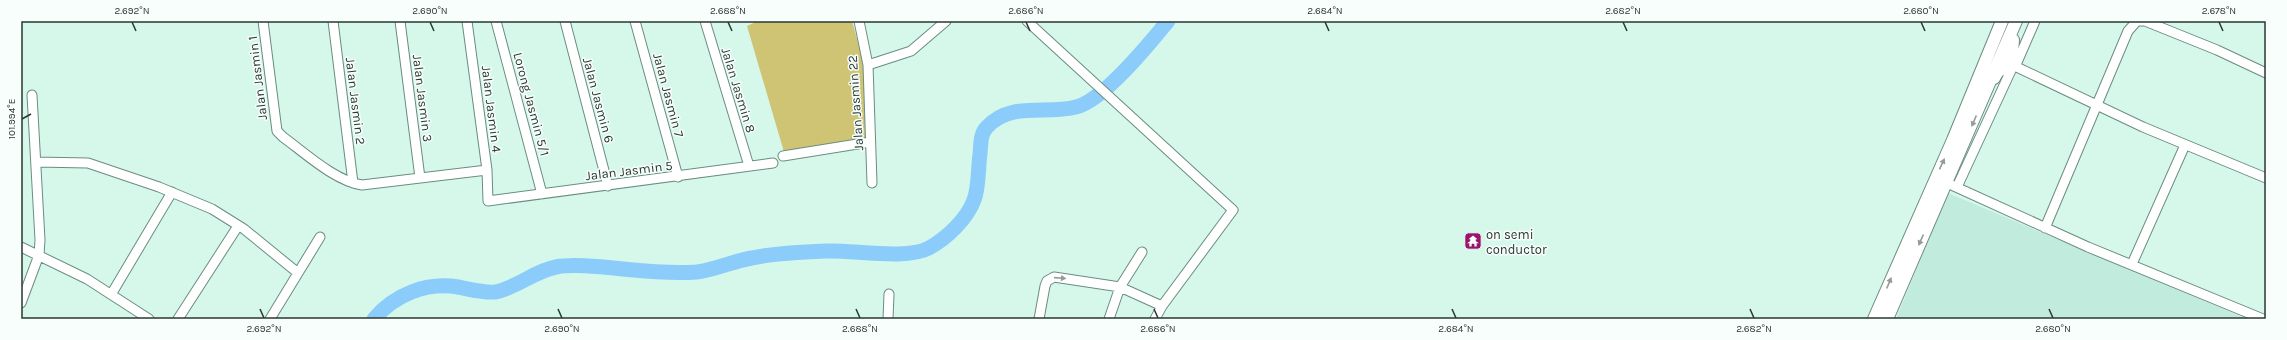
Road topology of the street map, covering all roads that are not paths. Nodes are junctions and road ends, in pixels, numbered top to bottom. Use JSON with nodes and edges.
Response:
{"nodes":[{"id":1,"x":263,"y":21,"type":"edge"},
{"id":2,"x":333,"y":21,"type":"edge"},
{"id":3,"x":400,"y":21,"type":"edge"},
{"id":4,"x":467,"y":21,"type":"edge"},
{"id":5,"x":496,"y":21,"type":"edge"},
{"id":6,"x":565,"y":21,"type":"edge"},
{"id":7,"x":635,"y":21,"type":"edge"},
{"id":8,"x":705,"y":21,"type":"edge"},
{"id":9,"x":859,"y":21,"type":"edge"},
{"id":10,"x":946,"y":21,"type":"edge"},
{"id":11,"x":1027,"y":21,"type":"edge"},
{"id":12,"x":2002,"y":21,"type":"edge"},
{"id":13,"x":2005,"y":21,"type":"edge"},
{"id":14,"x":2017,"y":21,"type":"edge"},
{"id":15,"x":2035,"y":21,"type":"edge"},
{"id":16,"x":2144,"y":21,"type":"edge"},
{"id":17,"x":1999,"y":59,"type":"junction"},
{"id":18,"x":868,"y":65,"type":"junction"},
{"id":19,"x":2013,"y":66,"type":"junction"},
{"id":20,"x":2266,"y":73,"type":"edge"},
{"id":21,"x":32,"y":95,"type":"dead end"},
{"id":22,"x":1983,"y":99,"type":"junction"},
{"id":23,"x":2096,"y":105,"type":"junction"},
{"id":24,"x":1953,"y":140,"type":"junction"},
{"id":25,"x":870,"y":142,"type":"junction"},
{"id":26,"x":2185,"y":145,"type":"junction"},
{"id":27,"x":783,"y":156,"type":"dead end"},
{"id":28,"x":36,"y":162,"type":"junction"},
{"id":29,"x":773,"y":163,"type":"dead end"},
{"id":30,"x":749,"y":166,"type":"junction"},
{"id":31,"x":487,"y":170,"type":"junction"},
{"id":32,"x":678,"y":177,"type":"junction"},
{"id":33,"x":420,"y":178,"type":"junction"},
{"id":34,"x":2266,"y":178,"type":"edge"},
{"id":35,"x":353,"y":183,"type":"junction"},
{"id":36,"x":872,"y":183,"type":"dead end"},
{"id":37,"x":1952,"y":185,"type":"junction"},
{"id":38,"x":608,"y":186,"type":"junction"},
{"id":39,"x":172,"y":192,"type":"junction"},
{"id":40,"x":542,"y":194,"type":"junction"},
{"id":41,"x":488,"y":201,"type":"joint"},
{"id":42,"x":238,"y":226,"type":"junction"},
{"id":43,"x":2045,"y":228,"type":"junction"},
{"id":44,"x":320,"y":237,"type":"dead end"},
{"id":45,"x":21,"y":247,"type":"edge"},
{"id":46,"x":1142,"y":252,"type":"dead end"},
{"id":47,"x":39,"y":255,"type":"junction"},
{"id":48,"x":2132,"y":264,"type":"junction"},
{"id":49,"x":298,"y":273,"type":"junction"},
{"id":50,"x":1120,"y":287,"type":"junction"},
{"id":51,"x":112,"y":293,"type":"junction"},
{"id":52,"x":889,"y":294,"type":"dead end"},
{"id":53,"x":21,"y":303,"type":"edge"},
{"id":54,"x":1162,"y":306,"type":"junction"},
{"id":55,"x":138,"y":316,"type":"edge"},
{"id":56,"x":150,"y":319,"type":"edge"},
{"id":57,"x":178,"y":319,"type":"edge"},
{"id":58,"x":270,"y":319,"type":"edge"},
{"id":59,"x":888,"y":319,"type":"edge"},
{"id":60,"x":1039,"y":319,"type":"edge"},
{"id":61,"x":1109,"y":319,"type":"edge"},
{"id":62,"x":1155,"y":319,"type":"edge"},
{"id":63,"x":1874,"y":319,"type":"edge"},
{"id":64,"x":1887,"y":319,"type":"edge"},
{"id":65,"x":2263,"y":319,"type":"edge"}],
"edges":[{"from":1,"to":35,"type":"street","name":"Jalan Jasmin 1"},
{"from":2,"to":35,"type":"street","name":"Jalan Jasmin 2"},
{"from":3,"to":33,"type":"street","name":"Jalan Jasmin 3"},
{"from":4,"to":31,"type":"street","name":"Jalan Jasmin 4"},
{"from":5,"to":40,"type":"street","name":"Lorong Jasmin 5/1"},
{"from":6,"to":38,"type":"street","name":"Jalan Jasmin 6"},
{"from":7,"to":32,"type":"street","name":"Jalan Jasmin 7"},
{"from":8,"to":30,"type":"street","name":"Jalan Jasmin 8"},
{"from":9,"to":18,"type":"street","name":"Jalan Jasmin 22"},
{"from":10,"to":18,"type":"street"},
{"from":11,"to":54,"type":"street"},
{"from":12,"to":24,"type":"street"},
{"from":13,"to":17,"type":"street"},
{"from":14,"to":17,"type":"street"},
{"from":14,"to":19,"type":"street"},
{"from":15,"to":19,"type":"street"},
{"from":16,"to":20,"type":"street"},
{"from":16,"to":23,"type":"street"},
{"from":17,"to":19,"type":"street"},
{"from":17,"to":22,"type":"street"},
{"from":17,"to":24,"type":"street"},
{"from":18,"to":25,"type":"street","name":"Jalan Jasmin 22"},
{"from":19,"to":22,"type":"street"},
{"from":19,"to":23,"type":"street"},
{"from":19,"to":37,"type":"street"},
{"from":21,"to":28,"type":"street"},
{"from":22,"to":37,"type":"street","one_way":true},
{"from":23,"to":26,"type":"street"},
{"from":23,"to":43,"type":"street"},
{"from":63,"to":24,"type":"street","one_way":true},
{"from":25,"to":27,"type":"street"},
{"from":25,"to":36,"type":"street","name":"Jalan Jasmin 22"},
{"from":26,"to":34,"type":"street"},
{"from":26,"to":48,"type":"street"},
{"from":28,"to":39,"type":"street"},
{"from":28,"to":47,"type":"street"},
{"from":29,"to":30,"type":"street","name":"Jalan Jasmin 5"},
{"from":30,"to":32,"type":"street","name":"Jalan Jasmin 5"},
{"from":31,"to":33,"type":"street"},
{"from":31,"to":41,"type":"street","name":"Jalan Jasmin 4"},
{"from":32,"to":38,"type":"street","name":"Jalan Jasmin 5"},
{"from":33,"to":35,"type":"street"},
{"from":37,"to":43,"type":"street"},
{"from":37,"to":64,"type":"street","one_way":true},
{"from":38,"to":40,"type":"street","name":"Jalan Jasmin 5"},
{"from":39,"to":42,"type":"street"},
{"from":39,"to":51,"type":"street"},
{"from":40,"to":41,"type":"street","name":"Jalan Jasmin 5"},
{"from":42,"to":49,"type":"street"},
{"from":42,"to":57,"type":"street"},
{"from":43,"to":48,"type":"street"},
{"from":44,"to":49,"type":"street"},
{"from":45,"to":47,"type":"street"},
{"from":46,"to":50,"type":"street"},
{"from":47,"to":51,"type":"street"},
{"from":47,"to":53,"type":"street"},
{"from":48,"to":65,"type":"street"},
{"from":49,"to":58,"type":"street"},
{"from":50,"to":54,"type":"street"},
{"from":60,"to":50,"type":"street","one_way":true},
{"from":50,"to":61,"type":"street"},
{"from":51,"to":55,"type":"street"},
{"from":52,"to":59,"type":"street"},
{"from":54,"to":62,"type":"street"},
{"from":55,"to":56,"type":"street"}]}
